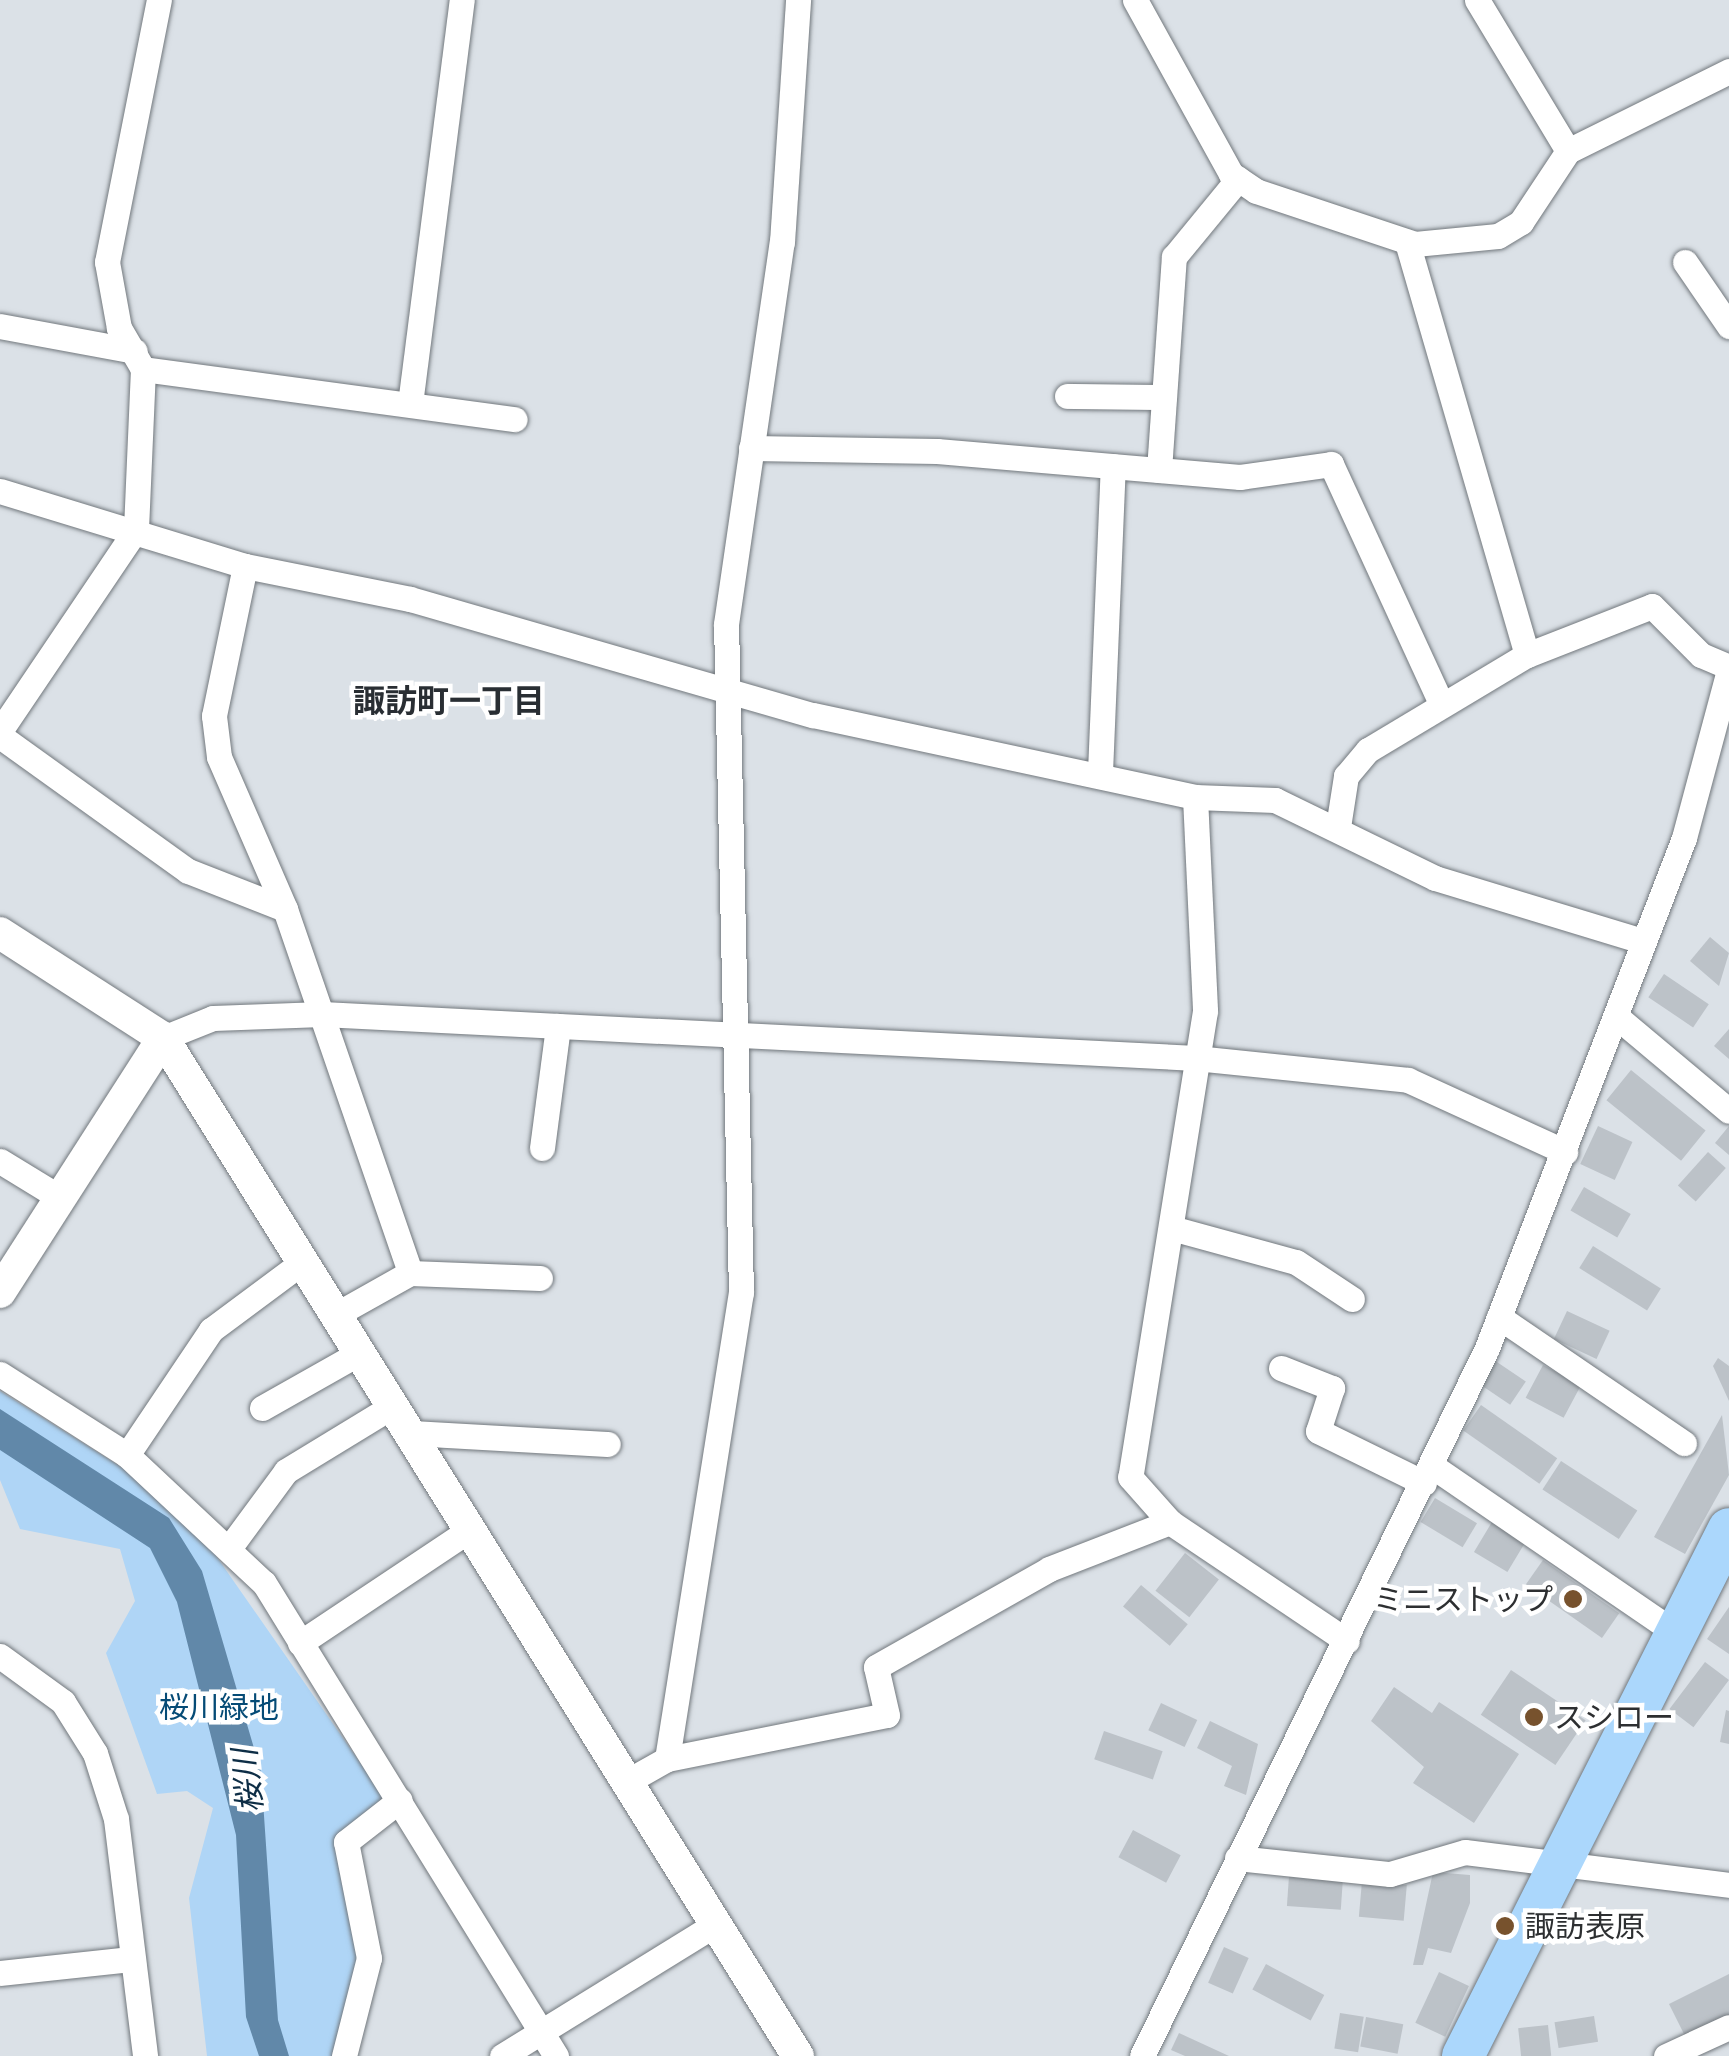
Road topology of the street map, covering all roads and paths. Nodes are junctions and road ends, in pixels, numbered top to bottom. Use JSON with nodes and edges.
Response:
{"nodes":[{"id":1,"x":159,"y":0,"type":"edge"},
{"id":2,"x":462,"y":0,"type":"edge"},
{"id":3,"x":798,"y":0,"type":"edge"},
{"id":4,"x":1135,"y":0,"type":"edge"},
{"id":5,"x":1477,"y":0,"type":"edge"},
{"id":6,"x":1729,"y":71,"type":"edge"},
{"id":7,"x":1568,"y":151,"type":"junction"},
{"id":8,"x":1238,"y":178,"type":"junction"},
{"id":9,"x":1406,"y":242,"type":"junction"},
{"id":10,"x":1685,"y":262,"type":"dead end"},
{"id":11,"x":0,"y":326,"type":"edge"},
{"id":12,"x":1729,"y":326,"type":"edge"},
{"id":13,"x":139,"y":360,"type":"junction"},
{"id":14,"x":1067,"y":396,"type":"dead end"},
{"id":15,"x":1164,"y":397,"type":"junction"},
{"id":16,"x":410,"y":404,"type":"junction"},
{"id":17,"x":515,"y":419,"type":"dead end"},
{"id":18,"x":751,"y":448,"type":"junction"},
{"id":19,"x":1113,"y":466,"type":"junction"},
{"id":20,"x":1159,"y":470,"type":"junction"},
{"id":21,"x":0,"y":490,"type":"edge"},
{"id":22,"x":136,"y":529,"type":"junction"},
{"id":23,"x":245,"y":566,"type":"junction"},
{"id":24,"x":1527,"y":655,"type":"junction"},
{"id":25,"x":1729,"y":668,"type":"edge"},
{"id":26,"x":724,"y":686,"type":"junction"},
{"id":27,"x":1440,"y":701,"type":"junction"},
{"id":28,"x":0,"y":733,"type":"edge"},
{"id":29,"x":1100,"y":772,"type":"junction"},
{"id":30,"x":1195,"y":797,"type":"junction"},
{"id":31,"x":1338,"y":827,"type":"junction"},
{"id":32,"x":284,"y":908,"type":"junction"},
{"id":33,"x":0,"y":933,"type":"edge"},
{"id":34,"x":1644,"y":941,"type":"junction"},
{"id":35,"x":322,"y":1014,"type":"junction"},
{"id":36,"x":1617,"y":1018,"type":"junction"},
{"id":37,"x":558,"y":1026,"type":"junction"},
{"id":38,"x":742,"y":1036,"type":"junction"},
{"id":39,"x":163,"y":1038,"type":"junction"},
{"id":40,"x":1196,"y":1058,"type":"junction"},
{"id":41,"x":1729,"y":1111,"type":"edge"},
{"id":42,"x":542,"y":1148,"type":"dead end"},
{"id":43,"x":1565,"y":1152,"type":"junction"},
{"id":44,"x":0,"y":1161,"type":"edge"},
{"id":45,"x":59,"y":1197,"type":"junction"},
{"id":46,"x":1174,"y":1229,"type":"junction"},
{"id":47,"x":304,"y":1261,"type":"junction"},
{"id":48,"x":410,"y":1273,"type":"junction"},
{"id":49,"x":540,"y":1278,"type":"dead end"},
{"id":50,"x":0,"y":1292,"type":"edge"},
{"id":51,"x":1352,"y":1298,"type":"dead end"},
{"id":52,"x":337,"y":1314,"type":"junction"},
{"id":53,"x":1499,"y":1316,"type":"junction"},
{"id":54,"x":361,"y":1352,"type":"junction"},
{"id":55,"x":1281,"y":1368,"type":"dead end"},
{"id":56,"x":0,"y":1374,"type":"edge"},
{"id":57,"x":262,"y":1408,"type":"dead end"},
{"id":58,"x":402,"y":1419,"type":"junction"},
{"id":59,"x":1684,"y":1443,"type":"dead end"},
{"id":60,"x":608,"y":1444,"type":"dead end"},
{"id":61,"x":127,"y":1455,"type":"junction"},
{"id":62,"x":1428,"y":1475,"type":"junction"},
{"id":63,"x":1170,"y":1522,"type":"junction"},
{"id":64,"x":471,"y":1529,"type":"junction"},
{"id":65,"x":1729,"y":1529,"type":"edge"},
{"id":66,"x":230,"y":1547,"type":"junction"},
{"id":67,"x":1676,"y":1633,"type":"junction"},
{"id":68,"x":1347,"y":1641,"type":"junction"},
{"id":69,"x":300,"y":1642,"type":"junction"},
{"id":70,"x":0,"y":1656,"type":"edge"},
{"id":71,"x":667,"y":1759,"type":"junction"},
{"id":72,"x":628,"y":1781,"type":"junction"},
{"id":73,"x":400,"y":1800,"type":"junction"},
{"id":74,"x":1237,"y":1858,"type":"junction"},
{"id":75,"x":1557,"y":1868,"type":"junction"},
{"id":76,"x":1729,"y":1885,"type":"edge"},
{"id":77,"x":716,"y":1924,"type":"junction"},
{"id":78,"x":132,"y":1959,"type":"junction"},
{"id":79,"x":0,"y":1974,"type":"edge"},
{"id":80,"x":1729,"y":2027,"type":"edge"},
{"id":81,"x":541,"y":2032,"type":"junction"},
{"id":82,"x":145,"y":2056,"type":"edge"},
{"id":83,"x":344,"y":2056,"type":"edge"},
{"id":84,"x":502,"y":2056,"type":"edge"},
{"id":85,"x":556,"y":2056,"type":"edge"},
{"id":86,"x":798,"y":2056,"type":"edge"},
{"id":87,"x":1142,"y":2056,"type":"edge"},
{"id":88,"x":1463,"y":2056,"type":"edge"},
{"id":89,"x":1666,"y":2056,"type":"edge"}],
"edges":[{"from":1,"to":13,"type":"street"},
{"from":2,"to":16,"type":"street"},
{"from":3,"to":18,"type":"street"},
{"from":4,"to":8,"type":"street"},
{"from":5,"to":7,"type":"street"},
{"from":6,"to":7,"type":"street"},
{"from":7,"to":9,"type":"street"},
{"from":8,"to":9,"type":"street"},
{"from":8,"to":15,"type":"street"},
{"from":9,"to":24,"type":"street"},
{"from":10,"to":12,"type":"street"},
{"from":11,"to":13,"type":"street"},
{"from":13,"to":16,"type":"street"},
{"from":13,"to":22,"type":"street"},
{"from":14,"to":15,"type":"street"},
{"from":15,"to":20,"type":"street"},
{"from":16,"to":17,"type":"street"},
{"from":18,"to":19,"type":"street"},
{"from":18,"to":26,"type":"street"},
{"from":19,"to":20,"type":"street"},
{"from":19,"to":29,"type":"street"},
{"from":20,"to":27,"type":"street"},
{"from":21,"to":22,"type":"street"},
{"from":22,"to":23,"type":"street"},
{"from":22,"to":28,"type":"street"},
{"from":23,"to":26,"type":"street"},
{"from":23,"to":32,"type":"street"},
{"from":24,"to":25,"type":"street"},
{"from":24,"to":27,"type":"street"},
{"from":25,"to":34,"type":"street"},
{"from":26,"to":29,"type":"street"},
{"from":26,"to":38,"type":"street"},
{"from":27,"to":31,"type":"street"},
{"from":28,"to":32,"type":"street"},
{"from":29,"to":30,"type":"street"},
{"from":30,"to":31,"type":"street"},
{"from":30,"to":40,"type":"street"},
{"from":31,"to":34,"type":"street"},
{"from":32,"to":35,"type":"street"},
{"from":33,"to":39,"type":"street"},
{"from":34,"to":36,"type":"street"},
{"from":35,"to":37,"type":"street"},
{"from":35,"to":39,"type":"street"},
{"from":35,"to":48,"type":"street"},
{"from":36,"to":41,"type":"street"},
{"from":36,"to":43,"type":"street"},
{"from":37,"to":38,"type":"street"},
{"from":37,"to":42,"type":"street"},
{"from":38,"to":40,"type":"street"},
{"from":38,"to":71,"type":"street"},
{"from":39,"to":45,"type":"street"},
{"from":39,"to":47,"type":"street"},
{"from":40,"to":43,"type":"street"},
{"from":40,"to":46,"type":"street"},
{"from":43,"to":53,"type":"street"},
{"from":44,"to":45,"type":"street"},
{"from":45,"to":50,"type":"street"},
{"from":46,"to":51,"type":"street"},
{"from":46,"to":63,"type":"street"},
{"from":47,"to":52,"type":"street"},
{"from":47,"to":61,"type":"street"},
{"from":48,"to":49,"type":"street"},
{"from":48,"to":52,"type":"street"},
{"from":52,"to":54,"type":"street"},
{"from":53,"to":59,"type":"street"},
{"from":53,"to":62,"type":"street"},
{"from":54,"to":57,"type":"street"},
{"from":54,"to":58,"type":"street"},
{"from":55,"to":62,"type":"street"},
{"from":56,"to":61,"type":"street"},
{"from":58,"to":60,"type":"street"},
{"from":58,"to":64,"type":"street"},
{"from":58,"to":66,"type":"street"},
{"from":61,"to":66,"type":"street"},
{"from":62,"to":67,"type":"street"},
{"from":62,"to":68,"type":"street"},
{"from":63,"to":68,"type":"street"},
{"from":63,"to":71,"type":"street"},
{"from":64,"to":69,"type":"street"},
{"from":64,"to":72,"type":"street"},
{"from":65,"to":67,"type":"highway"},
{"from":66,"to":69,"type":"street"},
{"from":67,"to":75,"type":"highway"},
{"from":68,"to":74,"type":"street"},
{"from":69,"to":73,"type":"street"},
{"from":70,"to":78,"type":"street"},
{"from":71,"to":72,"type":"street"},
{"from":72,"to":77,"type":"street"},
{"from":73,"to":81,"type":"street"},
{"from":73,"to":83,"type":"street"},
{"from":74,"to":75,"type":"street"},
{"from":74,"to":87,"type":"street"},
{"from":75,"to":76,"type":"street"},
{"from":75,"to":88,"type":"highway"},
{"from":77,"to":81,"type":"street"},
{"from":77,"to":86,"type":"street"},
{"from":78,"to":79,"type":"street"},
{"from":78,"to":82,"type":"street"},
{"from":80,"to":89,"type":"street"},
{"from":81,"to":84,"type":"street"},
{"from":81,"to":85,"type":"street"}]}
